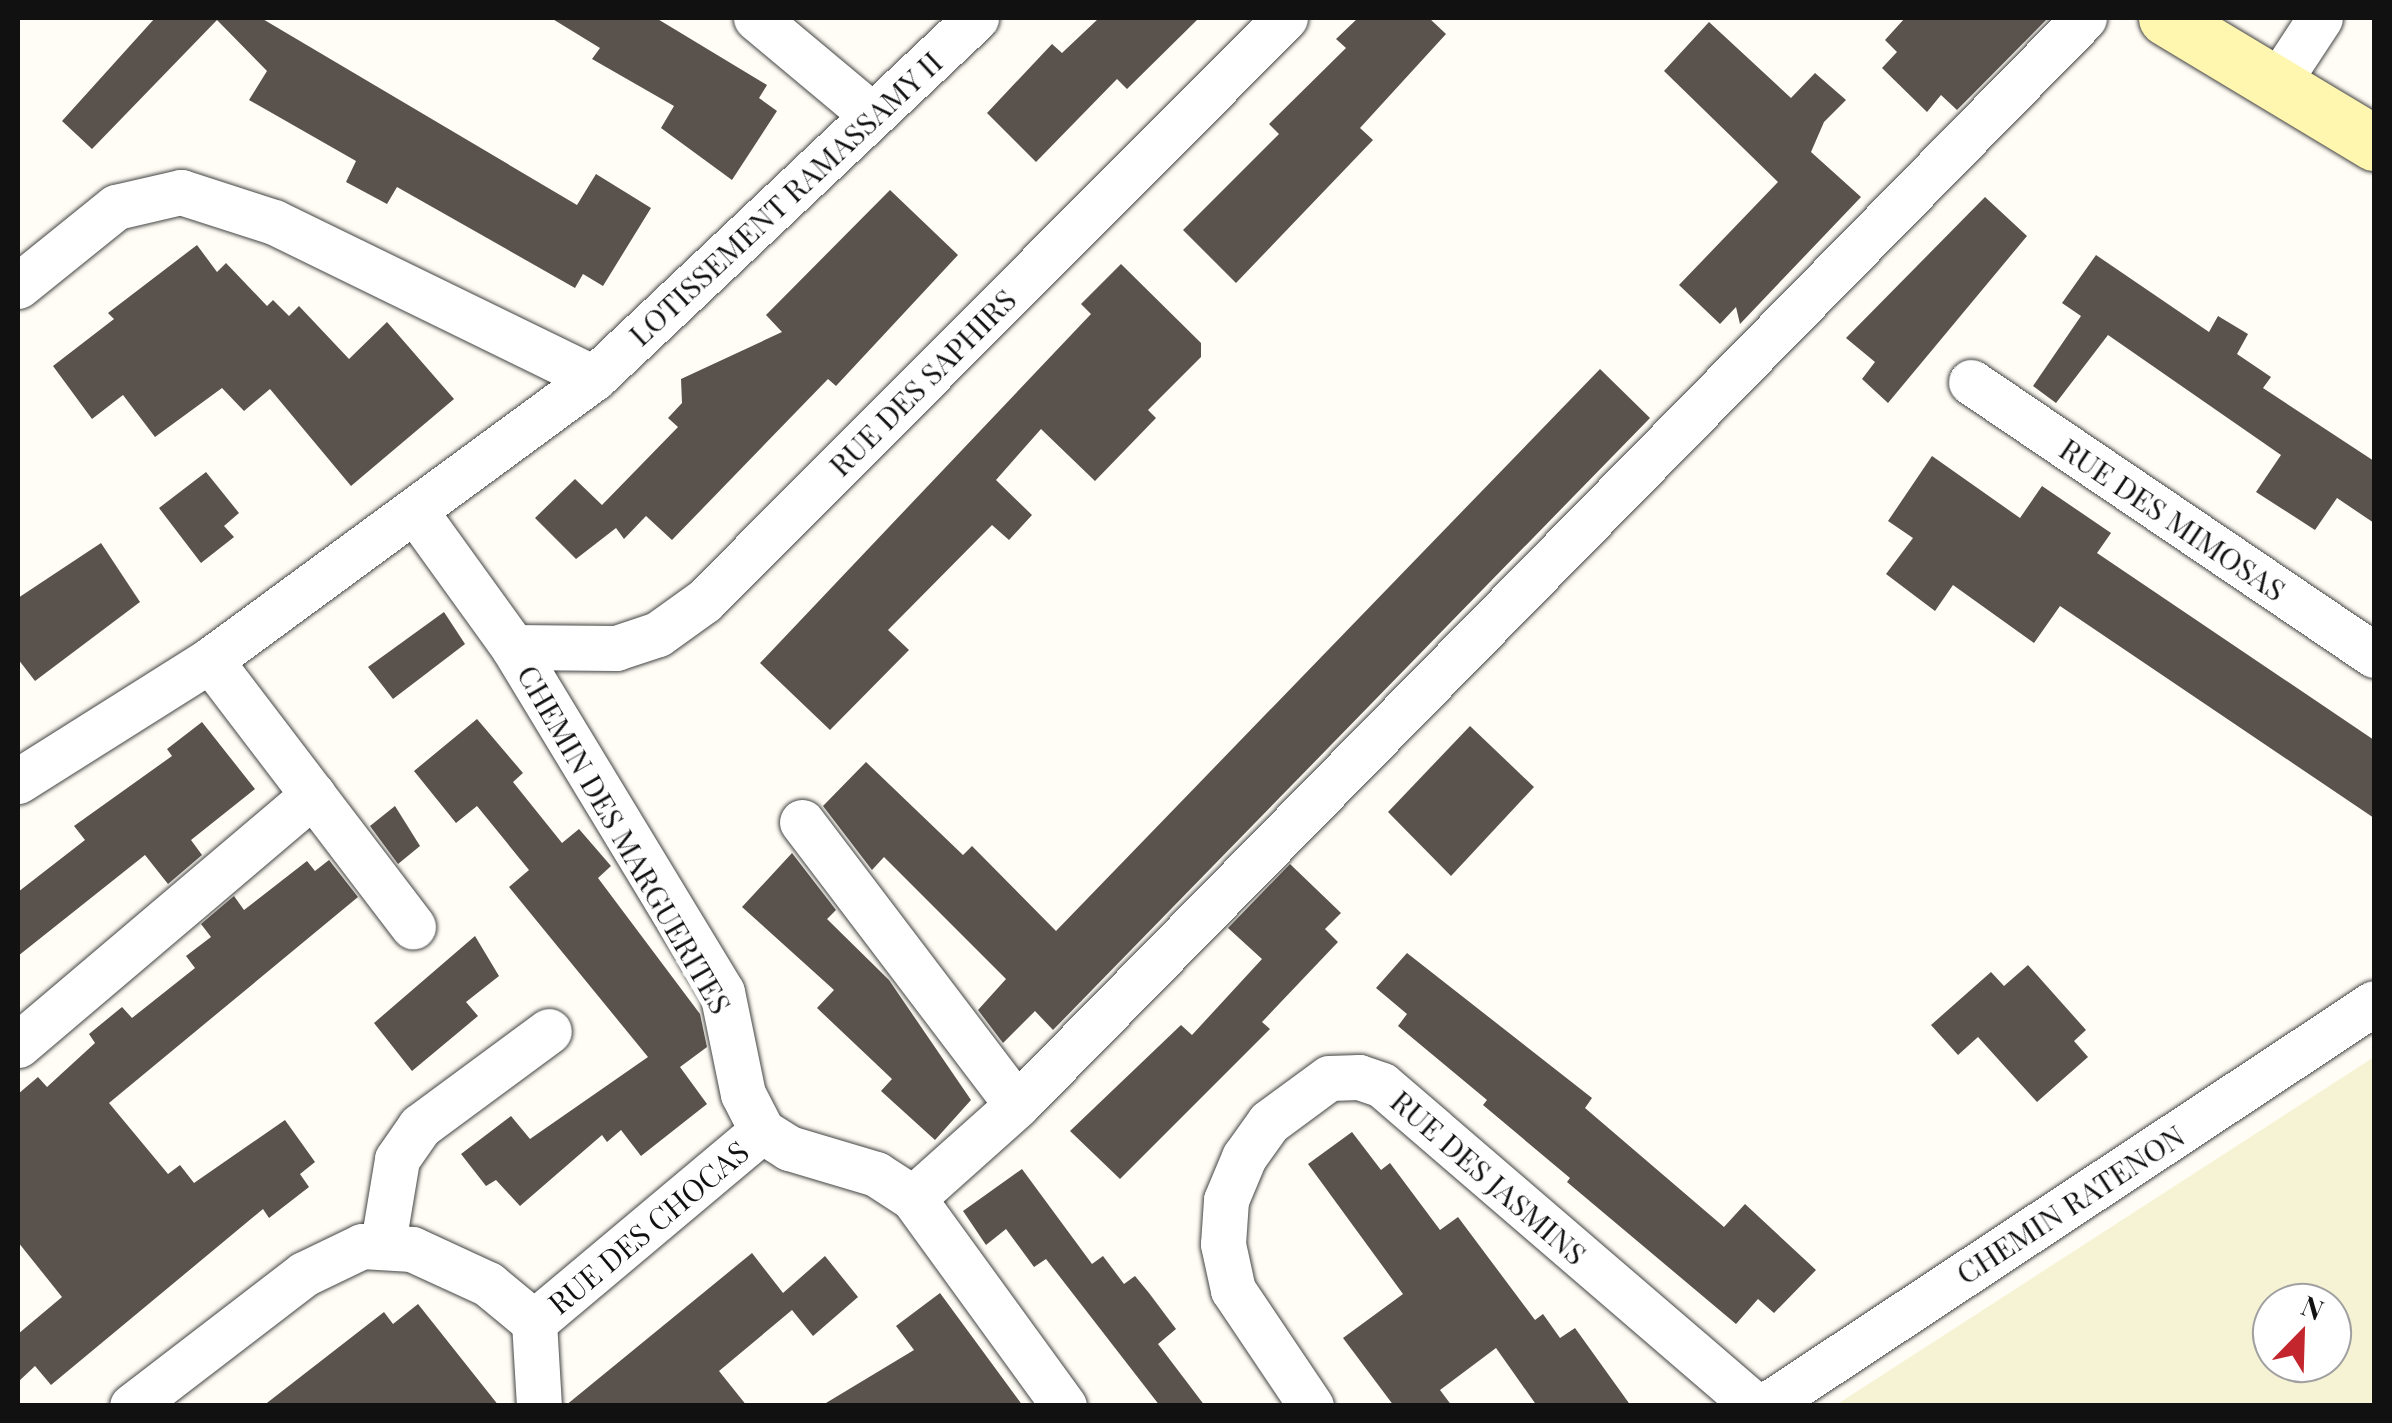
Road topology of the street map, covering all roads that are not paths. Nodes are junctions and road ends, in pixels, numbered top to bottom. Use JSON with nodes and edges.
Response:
{"nodes":[{"id":1,"x":756,"y":18,"type":"edge"},
{"id":2,"x":976,"y":18,"type":"edge"},
{"id":3,"x":1284,"y":18,"type":"edge"},
{"id":4,"x":2084,"y":18,"type":"edge"},
{"id":5,"x":2166,"y":18,"type":"edge"},
{"id":6,"x":2320,"y":18,"type":"edge"},
{"id":7,"x":2276,"y":85,"type":"junction"},
{"id":8,"x":872,"y":116,"type":"junction"},
{"id":9,"x":2374,"y":143,"type":"edge"},
{"id":10,"x":18,"y":286,"type":"edge"},
{"id":11,"x":594,"y":378,"type":"junction"},
{"id":12,"x":1971,"y":382,"type":"dead end"},
{"id":13,"x":415,"y":511,"type":"junction"},
{"id":14,"x":513,"y":647,"type":"junction"},
{"id":15,"x":2374,"y":655,"type":"edge"},
{"id":16,"x":210,"y":660,"type":"junction"},
{"id":17,"x":18,"y":781,"type":"edge"},
{"id":18,"x":313,"y":795,"type":"junction"},
{"id":19,"x":802,"y":822,"type":"dead end"},
{"id":20,"x":412,"y":926,"type":"dead end"},
{"id":21,"x":2374,"y":1003,"type":"edge"},
{"id":22,"x":548,"y":1030,"type":"dead end"},
{"id":23,"x":18,"y":1045,"type":"edge"},
{"id":24,"x":1017,"y":1105,"type":"junction"},
{"id":25,"x":762,"y":1131,"type":"junction"},
{"id":26,"x":914,"y":1198,"type":"junction"},
{"id":27,"x":383,"y":1243,"type":"junction"},
{"id":28,"x":534,"y":1322,"type":"junction"},
{"id":29,"x":132,"y":1406,"type":"edge"},
{"id":30,"x":538,"y":1406,"type":"edge"},
{"id":31,"x":1064,"y":1406,"type":"edge"},
{"id":32,"x":1311,"y":1406,"type":"edge"},
{"id":33,"x":1755,"y":1406,"type":"edge"},
{"id":34,"x":1765,"y":1406,"type":"edge"}],
"edges":[{"from":1,"to":8,"type":"street"},
{"from":2,"to":8,"type":"street","name":"LOTISSEMENT RAMASSAMY II"},
{"from":3,"to":14,"type":"street","name":"RUE DES SAPHIRS"},
{"from":4,"to":24,"type":"street"},
{"from":5,"to":7,"type":"main road"},
{"from":6,"to":7,"type":"street"},
{"from":7,"to":9,"type":"main road"},
{"from":8,"to":11,"type":"street","name":"LOTISSEMENT RAMASSAMY II"},
{"from":10,"to":11,"type":"street"},
{"from":11,"to":13,"type":"street","name":"LOTISSEMENT RAMASSAMY II"},
{"from":12,"to":15,"type":"street","name":"RUE DES MIMOSAS"},
{"from":13,"to":14,"type":"street","name":"CHEMIN DES MARGUERITES"},
{"from":13,"to":16,"type":"street","name":"LOTISSEMENT RAMASSAMY II"},
{"from":14,"to":25,"type":"street","name":"CHEMIN DES MARGUERITES"},
{"from":16,"to":17,"type":"street","name":"LOTISSEMENT RAMASSAMY II"},
{"from":16,"to":18,"type":"street"},
{"from":18,"to":20,"type":"street"},
{"from":18,"to":23,"type":"street"},
{"from":19,"to":24,"type":"street"},
{"from":21,"to":34,"type":"street","name":"CHEMIN RATENON"},
{"from":22,"to":27,"type":"street"},
{"from":24,"to":26,"type":"street"},
{"from":25,"to":26,"type":"street"},
{"from":25,"to":28,"type":"street","name":"RUE DES CHOCAS"},
{"from":26,"to":31,"type":"street"},
{"from":27,"to":28,"type":"street","name":"RUE DES CHOCAS"},
{"from":27,"to":29,"type":"street"},
{"from":28,"to":30,"type":"street","name":"RUE DES CHOCAS"},
{"from":32,"to":33,"type":"street","name":"RUE DES JASMINS"}]}
